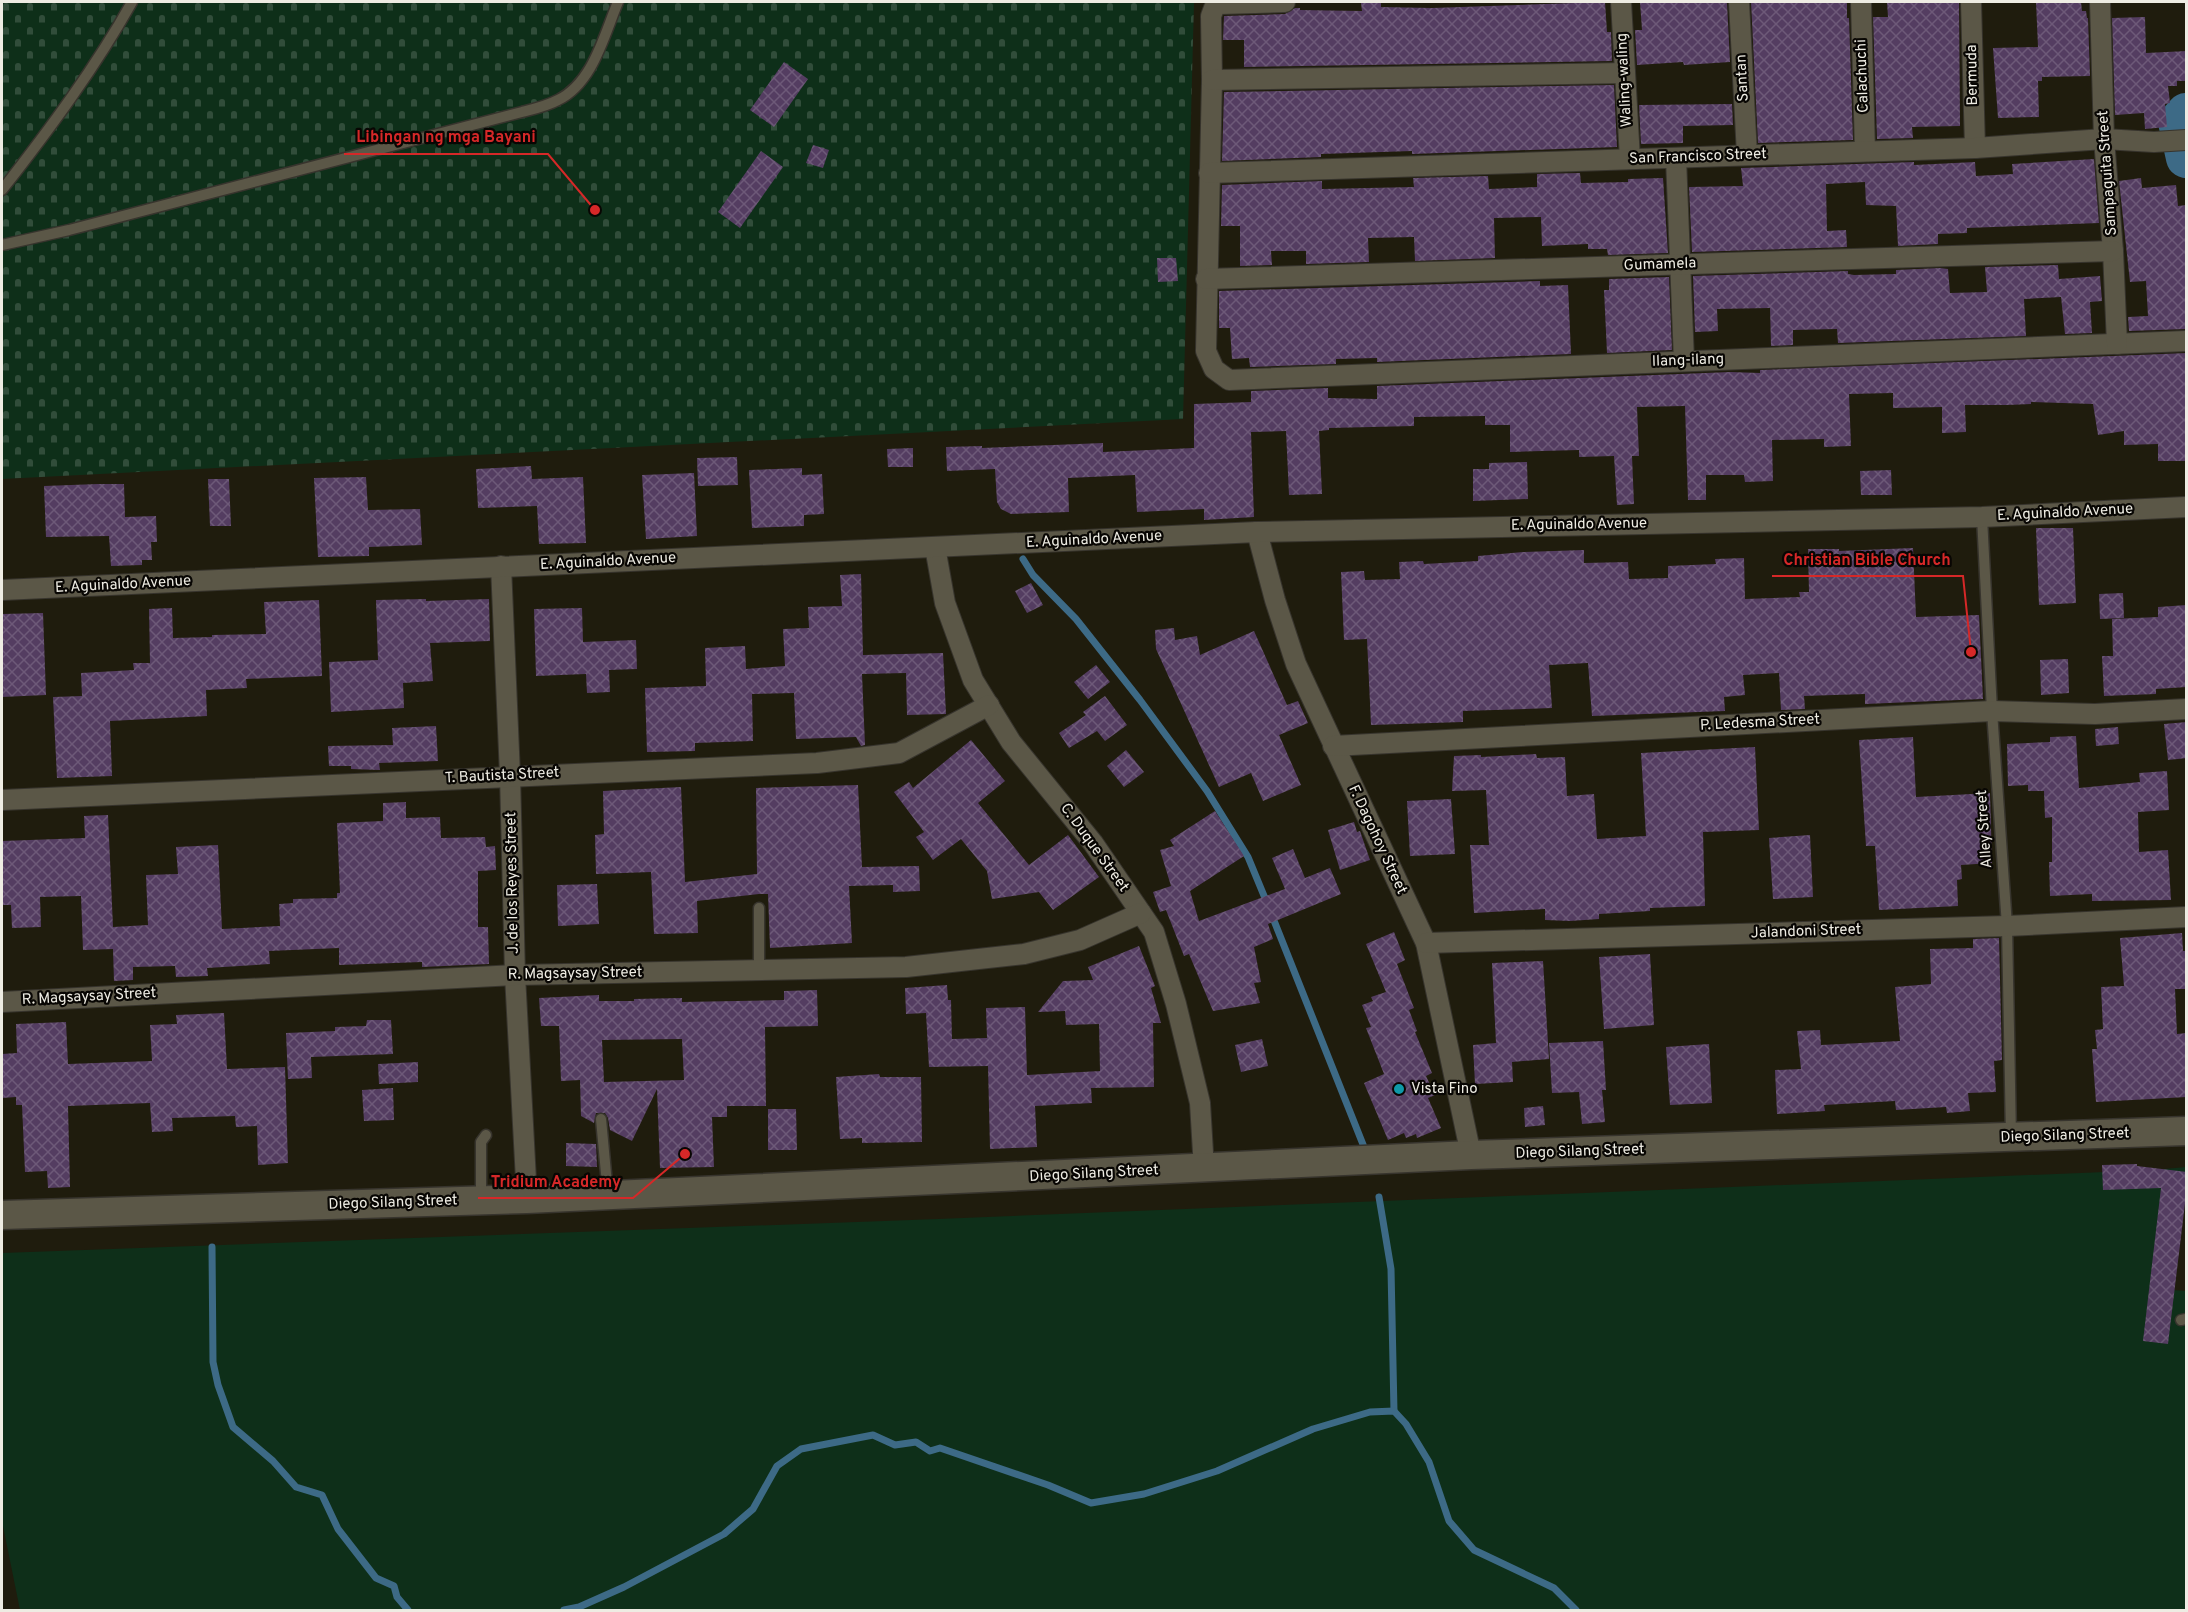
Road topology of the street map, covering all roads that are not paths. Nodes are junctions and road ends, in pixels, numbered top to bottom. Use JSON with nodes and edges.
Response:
{"nodes":[{"id":1,"x":132,"y":2,"type":"edge"},
{"id":2,"x":618,"y":2,"type":"edge"},
{"id":3,"x":1285,"y":2,"type":"edge"},
{"id":4,"x":1621,"y":2,"type":"edge"},
{"id":5,"x":1739,"y":2,"type":"edge"},
{"id":6,"x":1861,"y":2,"type":"edge"},
{"id":7,"x":1971,"y":2,"type":"edge"},
{"id":8,"x":2100,"y":2,"type":"edge"},
{"id":9,"x":1625,"y":73,"type":"junction"},
{"id":10,"x":1212,"y":80,"type":"junction"},
{"id":11,"x":2104,"y":139,"type":"junction"},
{"id":12,"x":2187,"y":140,"type":"edge"},
{"id":13,"x":1975,"y":148,"type":"junction"},
{"id":14,"x":1865,"y":151,"type":"junction"},
{"id":15,"x":1747,"y":155,"type":"junction"},
{"id":16,"x":1676,"y":158,"type":"junction"},
{"id":17,"x":1630,"y":159,"type":"junction"},
{"id":18,"x":1209,"y":173,"type":"junction"},
{"id":19,"x":2,"y":190,"type":"edge"},
{"id":20,"x":2,"y":245,"type":"edge"},
{"id":21,"x":2113,"y":251,"type":"junction"},
{"id":22,"x":1681,"y":264,"type":"junction"},
{"id":23,"x":1206,"y":279,"type":"junction"},
{"id":24,"x":2187,"y":341,"type":"edge"},
{"id":25,"x":2117,"y":344,"type":"junction"},
{"id":26,"x":1684,"y":361,"type":"junction"},
{"id":27,"x":2187,"y":507,"type":"edge"},
{"id":28,"x":1982,"y":517,"type":"junction"},
{"id":29,"x":1257,"y":532,"type":"junction"},
{"id":30,"x":935,"y":547,"type":"junction"},
{"id":31,"x":501,"y":566,"type":"junction"},
{"id":32,"x":2,"y":590,"type":"edge"},
{"id":33,"x":989,"y":705,"type":"junction"},
{"id":34,"x":2187,"y":710,"type":"edge"},
{"id":35,"x":1992,"y":711,"type":"junction"},
{"id":36,"x":1333,"y":746,"type":"junction"},
{"id":37,"x":510,"y":776,"type":"junction"},
{"id":38,"x":2,"y":800,"type":"edge"},
{"id":39,"x":759,"y":908,"type":"dead end"},
{"id":40,"x":1141,"y":913,"type":"junction"},
{"id":41,"x":2187,"y":917,"type":"edge"},
{"id":42,"x":2007,"y":926,"type":"junction"},
{"id":43,"x":1426,"y":943,"type":"junction"},
{"id":44,"x":759,"y":970,"type":"junction"},
{"id":45,"x":515,"y":975,"type":"junction"},
{"id":46,"x":2,"y":1002,"type":"edge"},
{"id":47,"x":601,"y":1119,"type":"dead end"},
{"id":48,"x":2187,"y":1131,"type":"edge"},
{"id":49,"x":486,"y":1135,"type":"dead end"},
{"id":50,"x":2011,"y":1138,"type":"junction"},
{"id":51,"x":1471,"y":1155,"type":"junction"},
{"id":52,"x":1204,"y":1169,"type":"junction"},
{"id":53,"x":608,"y":1195,"type":"junction"},
{"id":54,"x":527,"y":1199,"type":"junction"},
{"id":55,"x":481,"y":1200,"type":"junction"},
{"id":56,"x":2,"y":1215,"type":"edge"}],
"edges":[{"from":1,"to":19,"type":"lane"},
{"from":2,"to":20,"type":"lane"},
{"from":3,"to":10,"type":"street"},
{"from":4,"to":9,"type":"street","name":"Waling-waling"},
{"from":5,"to":15,"type":"street","name":"Santan"},
{"from":6,"to":14,"type":"street","name":"Calachuchi"},
{"from":7,"to":13,"type":"street","name":"Bermuda"},
{"from":8,"to":11,"type":"street","name":"Sampaguita Street"},
{"from":9,"to":10,"type":"street"},
{"from":9,"to":17,"type":"street","name":"Waling-waling"},
{"from":10,"to":18,"type":"street"},
{"from":11,"to":12,"type":"street","name":"San Francisco Street"},
{"from":11,"to":13,"type":"street","name":"San Francisco Street"},
{"from":11,"to":21,"type":"street","name":"Sampaguita Street"},
{"from":13,"to":14,"type":"street","name":"San Francisco Street"},
{"from":14,"to":15,"type":"street","name":"San Francisco Street"},
{"from":15,"to":16,"type":"street","name":"San Francisco Street"},
{"from":16,"to":17,"type":"street","name":"San Francisco Street"},
{"from":16,"to":22,"type":"street"},
{"from":17,"to":18,"type":"street","name":"San Francisco Street"},
{"from":18,"to":23,"type":"street"},
{"from":21,"to":22,"type":"street","name":"Gumamela"},
{"from":21,"to":25,"type":"street","name":"Sampaguita Street"},
{"from":22,"to":23,"type":"street","name":"Gumamela"},
{"from":22,"to":26,"type":"street"},
{"from":23,"to":26,"type":"street","name":"Ilang-ilang"},
{"from":24,"to":25,"type":"street","name":"Ilang-ilang"},
{"from":25,"to":26,"type":"street","name":"Ilang-ilang"},
{"from":27,"to":28,"type":"street","name":"E. Aguinaldo Avenue"},
{"from":28,"to":29,"type":"street","name":"E. Aguinaldo Avenue"},
{"from":28,"to":35,"type":"lane","name":"Alley Street"},
{"from":29,"to":30,"type":"street","name":"E. Aguinaldo Avenue"},
{"from":29,"to":36,"type":"street","name":"F. Dagohoy Street"},
{"from":30,"to":31,"type":"street","name":"E. Aguinaldo Avenue"},
{"from":30,"to":33,"type":"street","name":"C. Duque Street"},
{"from":31,"to":32,"type":"street","name":"E. Aguinaldo Avenue"},
{"from":31,"to":37,"type":"street","name":"J. de los Reyes Street"},
{"from":33,"to":37,"type":"street","name":"T. Bautista Street"},
{"from":33,"to":40,"type":"street","name":"C. Duque Street"},
{"from":34,"to":35,"type":"street","name":"P. Ledesma Street"},
{"from":35,"to":36,"type":"street","name":"P. Ledesma Street"},
{"from":35,"to":42,"type":"lane","name":"Alley Street"},
{"from":36,"to":43,"type":"street","name":"F. Dagohoy Street"},
{"from":37,"to":38,"type":"street","name":"T. Bautista Street"},
{"from":37,"to":45,"type":"street","name":"J. de los Reyes Street"},
{"from":39,"to":44,"type":"lane"},
{"from":40,"to":44,"type":"street","name":"R. Magsaysay Street"},
{"from":40,"to":52,"type":"street","name":"C. Duque Street"},
{"from":41,"to":42,"type":"street","name":"Jalandoni Street"},
{"from":42,"to":43,"type":"street","name":"Jalandoni Street"},
{"from":42,"to":50,"type":"lane","name":"Alley Street"},
{"from":43,"to":51,"type":"street","name":"F. Dagohoy Street"},
{"from":44,"to":45,"type":"street","name":"R. Magsaysay Street"},
{"from":45,"to":46,"type":"street","name":"R. Magsaysay Street"},
{"from":45,"to":54,"type":"street","name":"J. de los Reyes Street"},
{"from":47,"to":53,"type":"lane"},
{"from":48,"to":50,"type":"street","name":"Diego Silang Street"},
{"from":49,"to":55,"type":"lane"},
{"from":50,"to":51,"type":"street","name":"Diego Silang Street"},
{"from":51,"to":52,"type":"street","name":"Diego Silang Street"},
{"from":52,"to":53,"type":"street","name":"Diego Silang Street"},
{"from":53,"to":54,"type":"street","name":"Diego Silang Street"},
{"from":54,"to":55,"type":"street","name":"Diego Silang Street"},
{"from":55,"to":56,"type":"street","name":"Diego Silang Street"}]}
